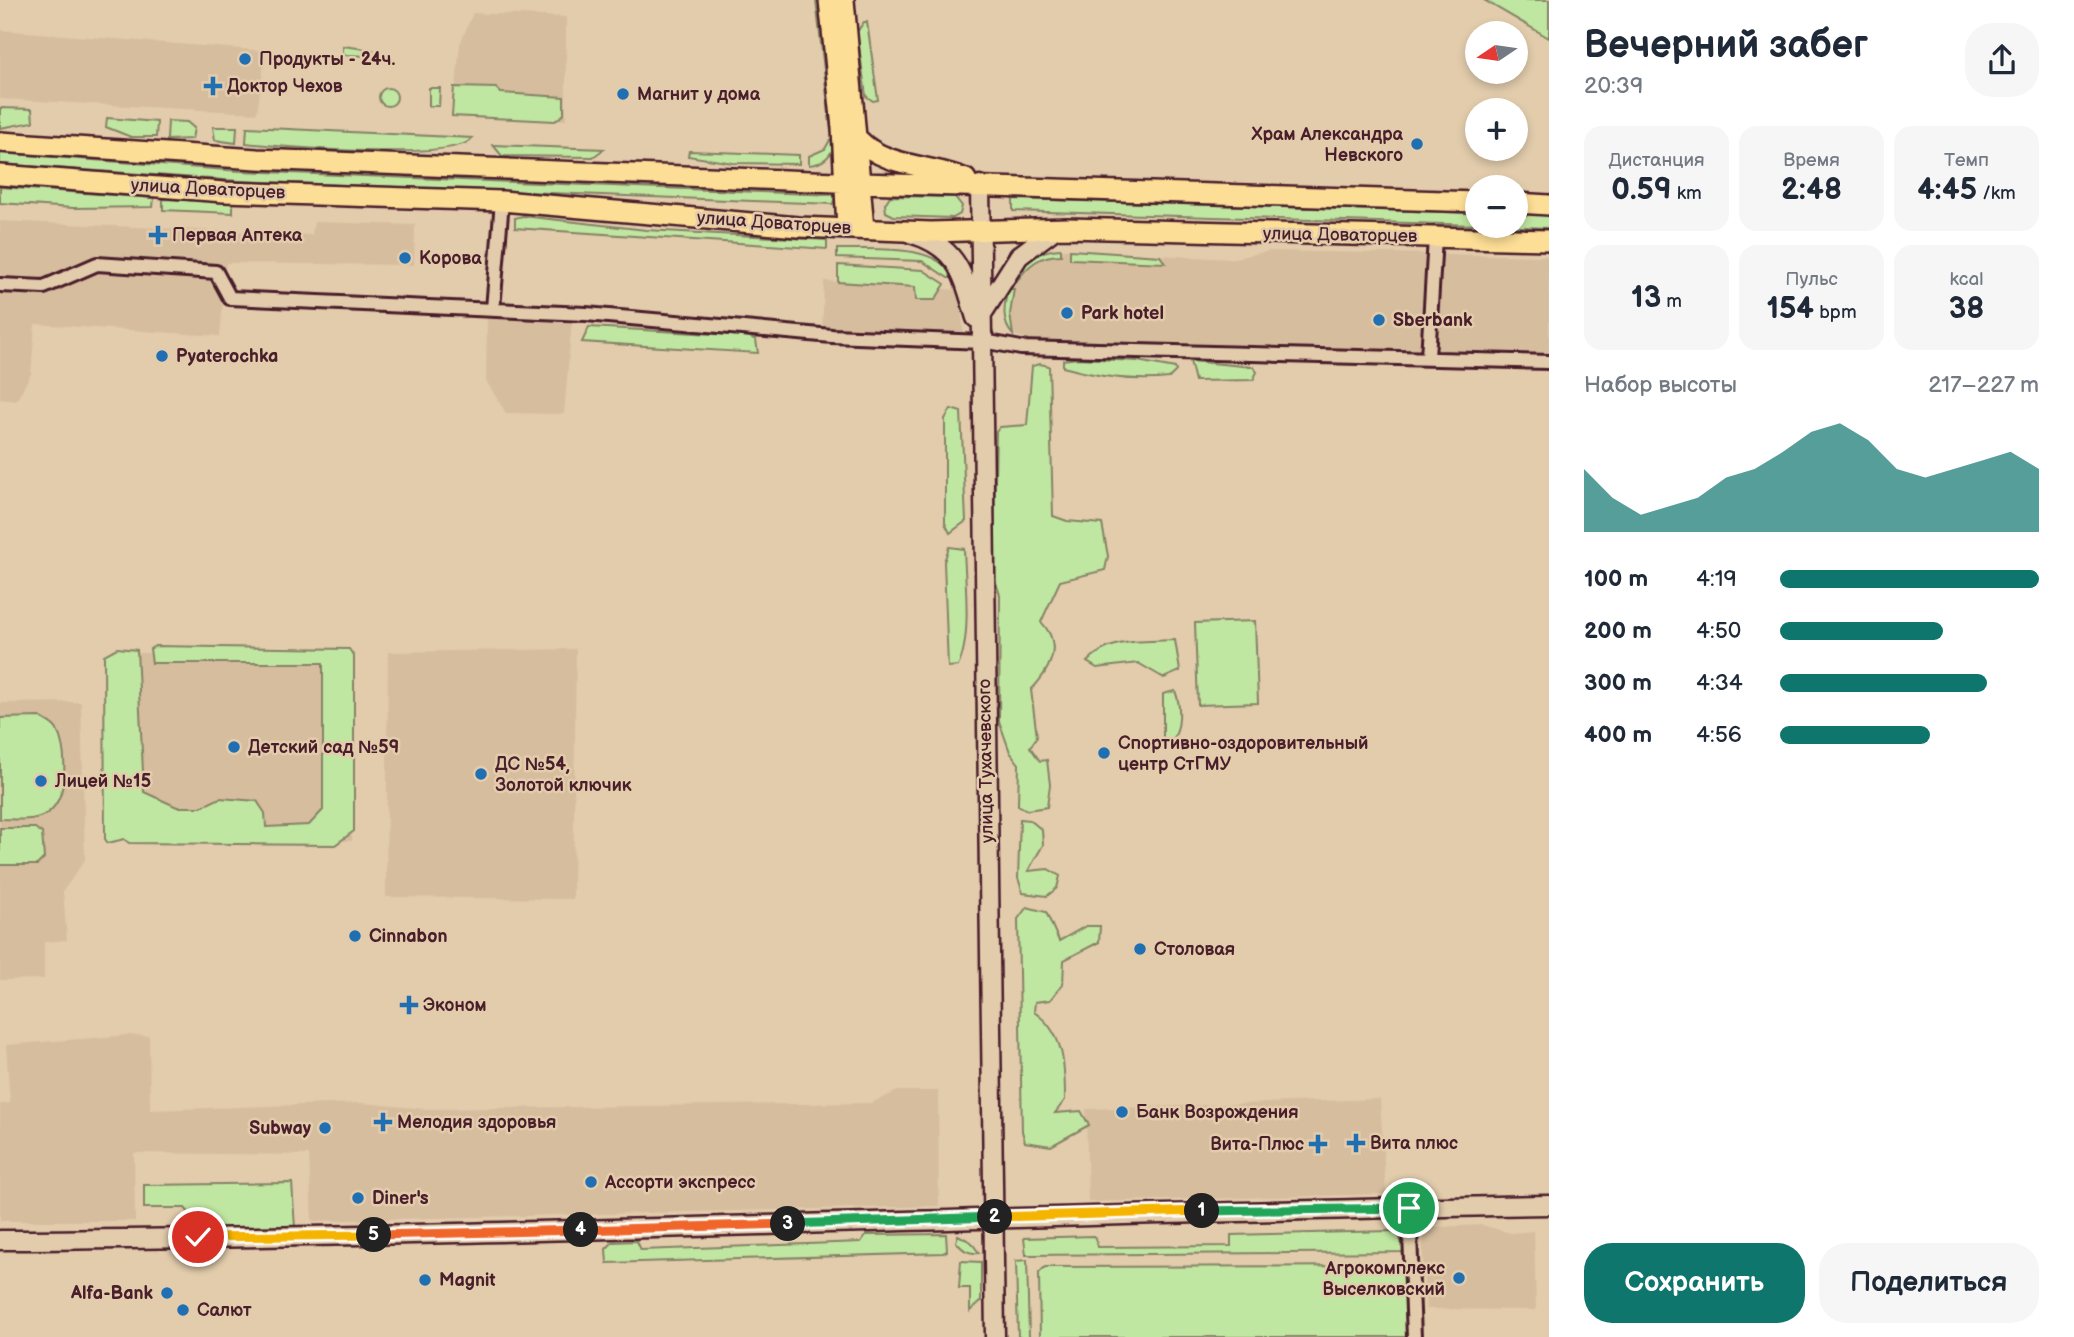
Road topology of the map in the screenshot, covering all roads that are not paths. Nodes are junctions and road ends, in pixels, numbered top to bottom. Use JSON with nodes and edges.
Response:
{"nodes":[{"id":1,"x":829,"y":0,"type":"edge"},
{"id":2,"x":844,"y":0,"type":"edge"},
{"id":3,"x":850,"y":139,"type":"junction"},
{"id":4,"x":0,"y":142,"type":"edge"},
{"id":5,"x":0,"y":175,"type":"edge"},
{"id":6,"x":809,"y":181,"type":"junction"},
{"id":7,"x":980,"y":185,"type":"junction"},
{"id":8,"x":856,"y":188,"type":"junction"},
{"id":9,"x":502,"y":201,"type":"junction"},
{"id":10,"x":1465,"y":202,"type":"edge"},
{"id":11,"x":1528,"y":204,"type":"edge"},
{"id":12,"x":1549,"y":205,"type":"edge"},
{"id":13,"x":855,"y":229,"type":"junction"},
{"id":14,"x":1055,"y":229,"type":"junction"},
{"id":15,"x":980,"y":230,"type":"junction"},
{"id":16,"x":903,"y":231,"type":"junction"},
{"id":17,"x":1435,"y":237,"type":"junction"},
{"id":18,"x":1549,"y":240,"type":"edge"},
{"id":19,"x":0,"y":285,"type":"edge"},
{"id":20,"x":492,"y":309,"type":"junction"},
{"id":21,"x":982,"y":329,"type":"junction"},
{"id":22,"x":1428,"y":358,"type":"junction"},
{"id":23,"x":1549,"y":362,"type":"edge"},
{"id":24,"x":1549,"y":1205,"type":"edge"},
{"id":25,"x":1409,"y":1208,"type":"junction"},
{"id":26,"x":992,"y":1217,"type":"junction"},
{"id":27,"x":0,"y":1240,"type":"edge"},
{"id":28,"x":995,"y":1337,"type":"edge"},
{"id":29,"x":1414,"y":1337,"type":"edge"}],
"edges":[{"from":1,"to":3,"type":"main road"},
{"from":2,"to":3,"type":"main road"},
{"from":3,"to":6,"type":"main road"},
{"from":3,"to":7,"type":"main road"},
{"from":3,"to":8,"type":"main road"},
{"from":4,"to":6,"type":"main road","name":"улица Доваторцев"},
{"from":5,"to":9,"type":"main road","name":"улица Доваторцев"},
{"from":6,"to":8,"type":"main road","name":"улица Доваторцев"},
{"from":7,"to":8,"type":"main road","name":"улица Доваторцев"},
{"from":7,"to":10,"type":"main road","name":"улица Доваторцев"},
{"from":7,"to":15,"type":"street","name":"улица Тухачевского"},
{"from":8,"to":13,"type":"main road"},
{"from":9,"to":13,"type":"main road","name":"улица Доваторцев"},
{"from":9,"to":20,"type":"street"},
{"from":11,"to":12,"type":"main road"},
{"from":13,"to":16,"type":"main road","name":"улица Доваторцев"},
{"from":14,"to":15,"type":"main road","name":"улица Доваторцев"},
{"from":14,"to":17,"type":"main road","name":"улица Доваторцев"},
{"from":14,"to":21,"type":"street"},
{"from":15,"to":16,"type":"main road","name":"улица Доваторцев"},
{"from":15,"to":21,"type":"street","name":"улица Тухачевского"},
{"from":16,"to":21,"type":"street"},
{"from":17,"to":18,"type":"main road","name":"улица Доваторцев"},
{"from":17,"to":22,"type":"street"},
{"from":19,"to":20,"type":"street"},
{"from":20,"to":21,"type":"street"},
{"from":21,"to":22,"type":"street"},
{"from":21,"to":26,"type":"street","name":"улица Тухачевского"},
{"from":22,"to":23,"type":"street"},
{"from":24,"to":25,"type":"street"},
{"from":25,"to":26,"type":"street"},
{"from":25,"to":29,"type":"street"},
{"from":26,"to":27,"type":"street"},
{"from":26,"to":28,"type":"street","name":"улица Тухачевского"}]}
